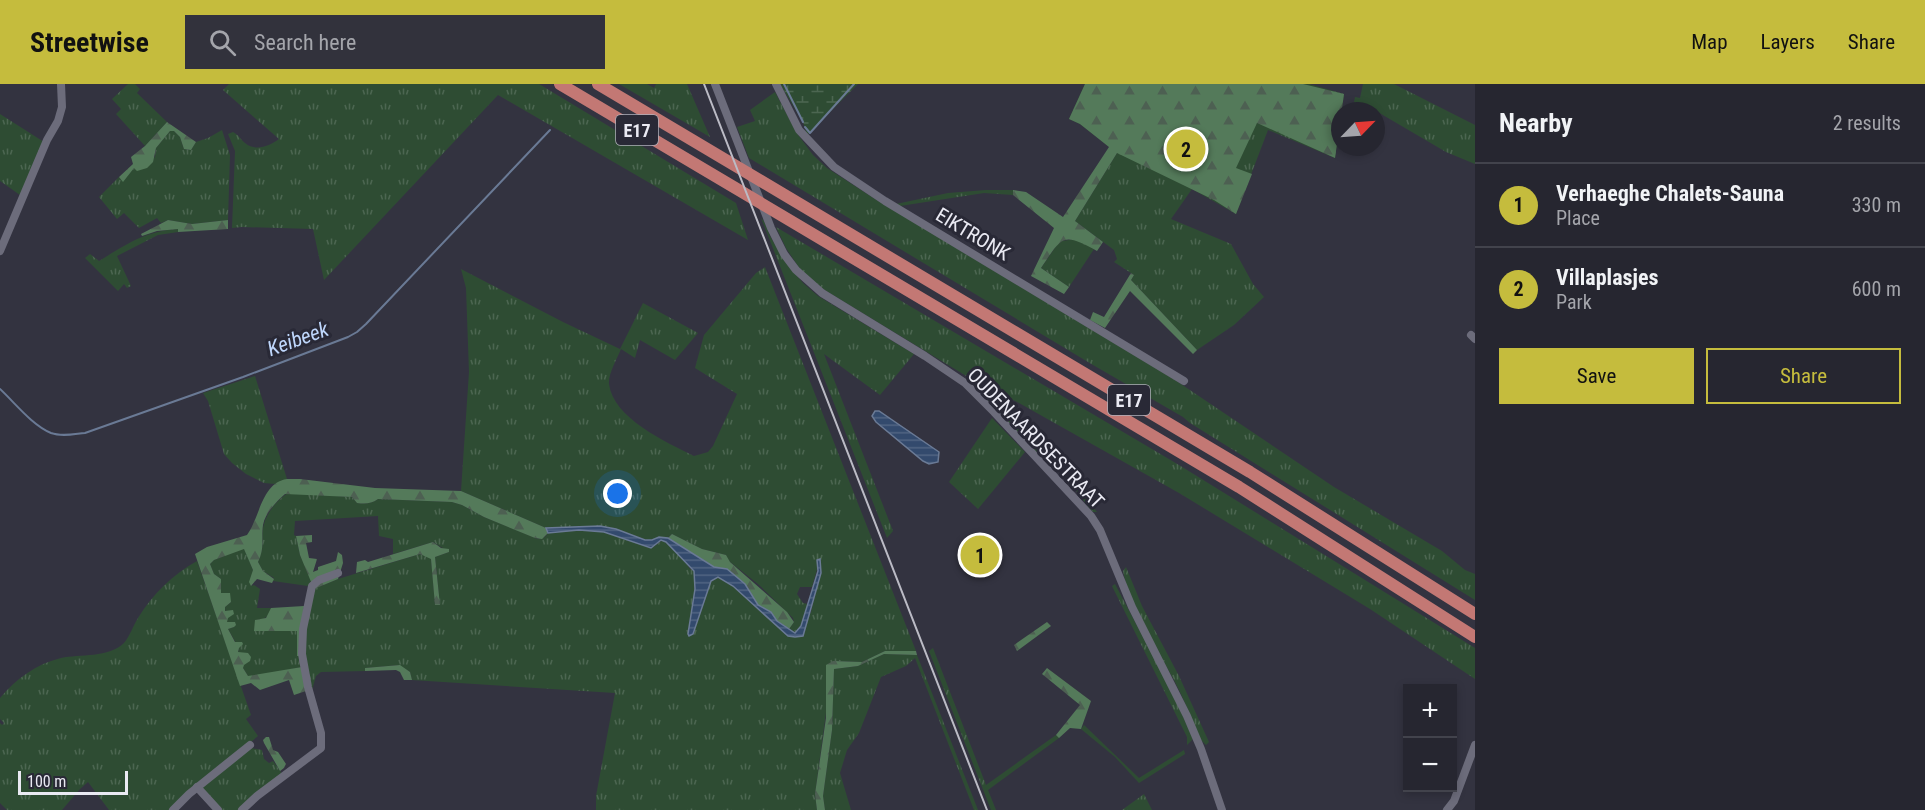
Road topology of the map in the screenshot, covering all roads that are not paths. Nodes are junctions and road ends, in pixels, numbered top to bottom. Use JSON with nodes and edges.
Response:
{"nodes":[{"id":1,"x":61,"y":84,"type":"edge"},
{"id":2,"x":560,"y":84,"type":"edge"},
{"id":3,"x":598,"y":84,"type":"edge"},
{"id":4,"x":715,"y":84,"type":"edge"},
{"id":5,"x":776,"y":84,"type":"edge"},
{"id":6,"x":0,"y":251,"type":"edge"},
{"id":7,"x":1184,"y":381,"type":"dead end"},
{"id":8,"x":338,"y":573,"type":"dead end"},
{"id":9,"x":1475,"y":614,"type":"edge"},
{"id":10,"x":1475,"y":636,"type":"edge"},
{"id":11,"x":250,"y":745,"type":"dead end"},
{"id":12,"x":1475,"y":745,"type":"edge"},
{"id":13,"x":197,"y":787,"type":"junction"},
{"id":14,"x":173,"y":810,"type":"edge"},
{"id":15,"x":218,"y":810,"type":"edge"},
{"id":16,"x":242,"y":810,"type":"edge"},
{"id":17,"x":1222,"y":810,"type":"edge"},
{"id":18,"x":1447,"y":810,"type":"edge"}],
"edges":[{"from":1,"to":6,"type":"street"},
{"from":2,"to":10,"type":"highway","number":"E17"},
{"from":3,"to":9,"type":"highway","number":"E17"},
{"from":4,"to":17,"type":"street","name":"OUDENAARDSESTRAAT"},
{"from":5,"to":7,"type":"street","name":"EIKTRONK"},
{"from":8,"to":16,"type":"street"},
{"from":11,"to":13,"type":"street"},
{"from":12,"to":18,"type":"street"},
{"from":13,"to":14,"type":"street"},
{"from":13,"to":15,"type":"street"}]}
